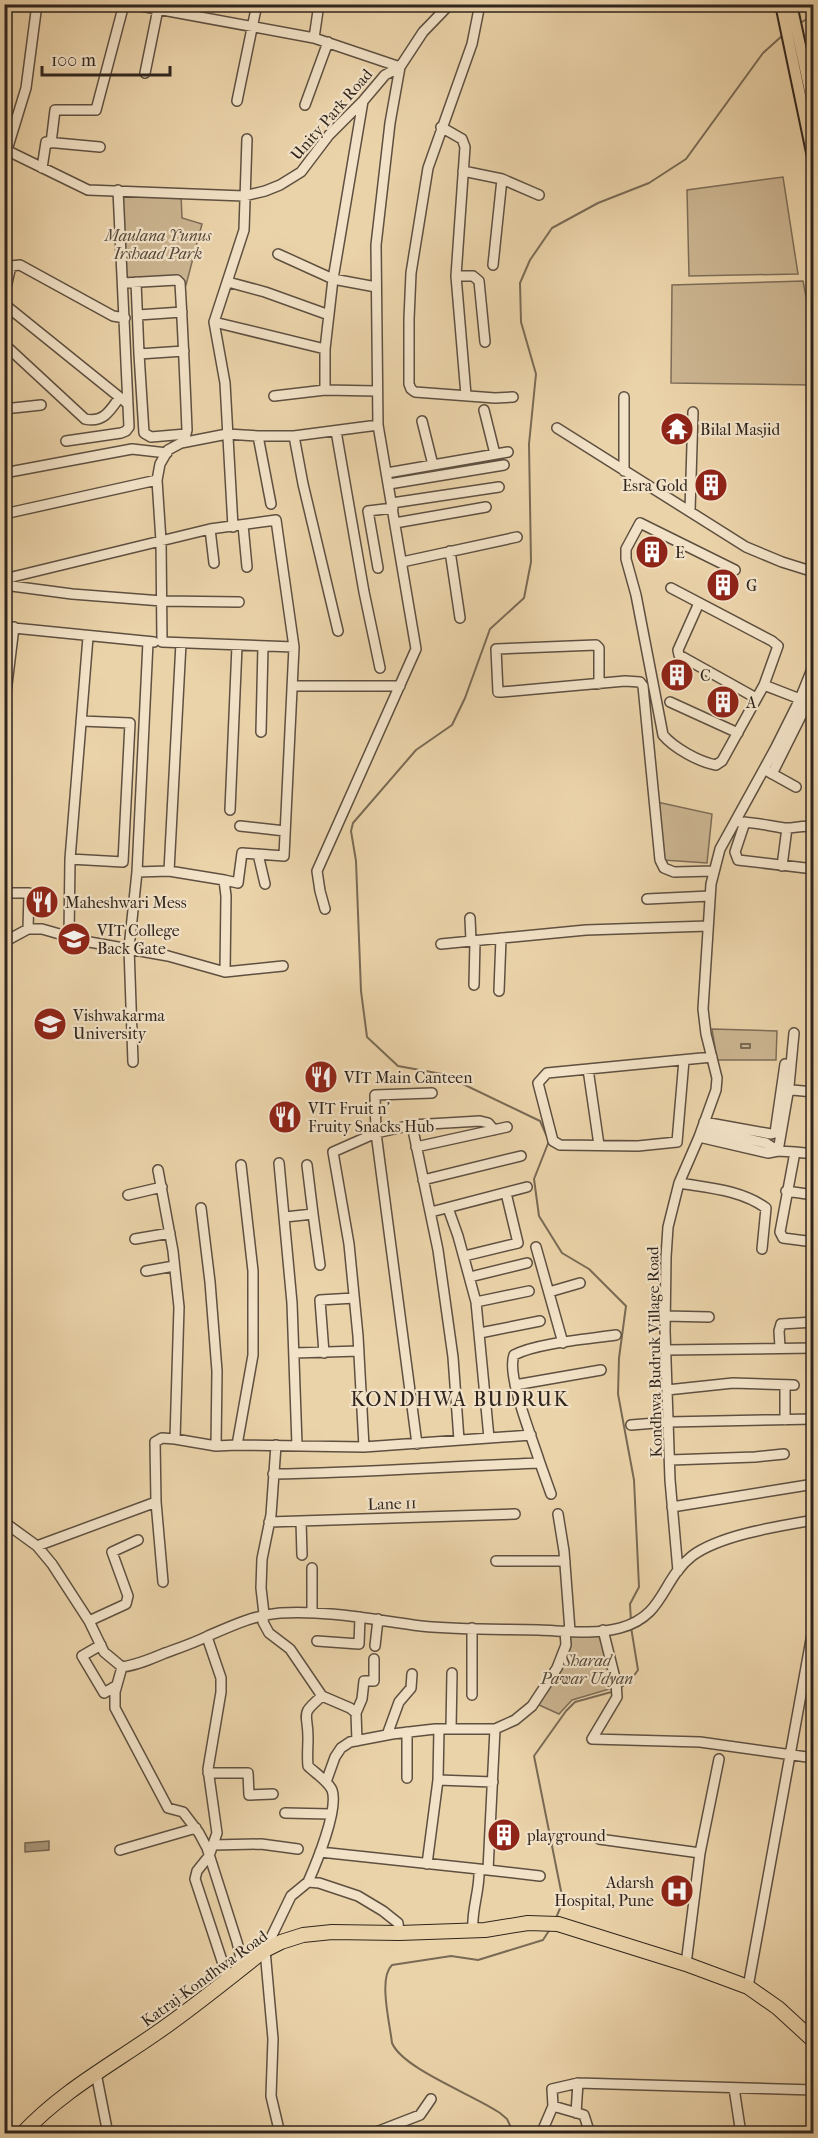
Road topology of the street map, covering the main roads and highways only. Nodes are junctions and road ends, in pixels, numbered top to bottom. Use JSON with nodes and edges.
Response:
{"nodes":[{"id":1,"x":781,"y":4,"type":"edge"},
{"id":2,"x":791,"y":4,"type":"edge"},
{"id":3,"x":813,"y":110,"type":"edge"},
{"id":4,"x":813,"y":162,"type":"edge"},
{"id":5,"x":813,"y":2041,"type":"edge"},
{"id":6,"x":22,"y":2133,"type":"edge"}],
"edges":[{"from":1,"to":4,"type":"main road"},
{"from":2,"to":3,"type":"main road"},
{"from":5,"to":6,"type":"highway","name":"Katraj-Kondhwa Road"}]}
